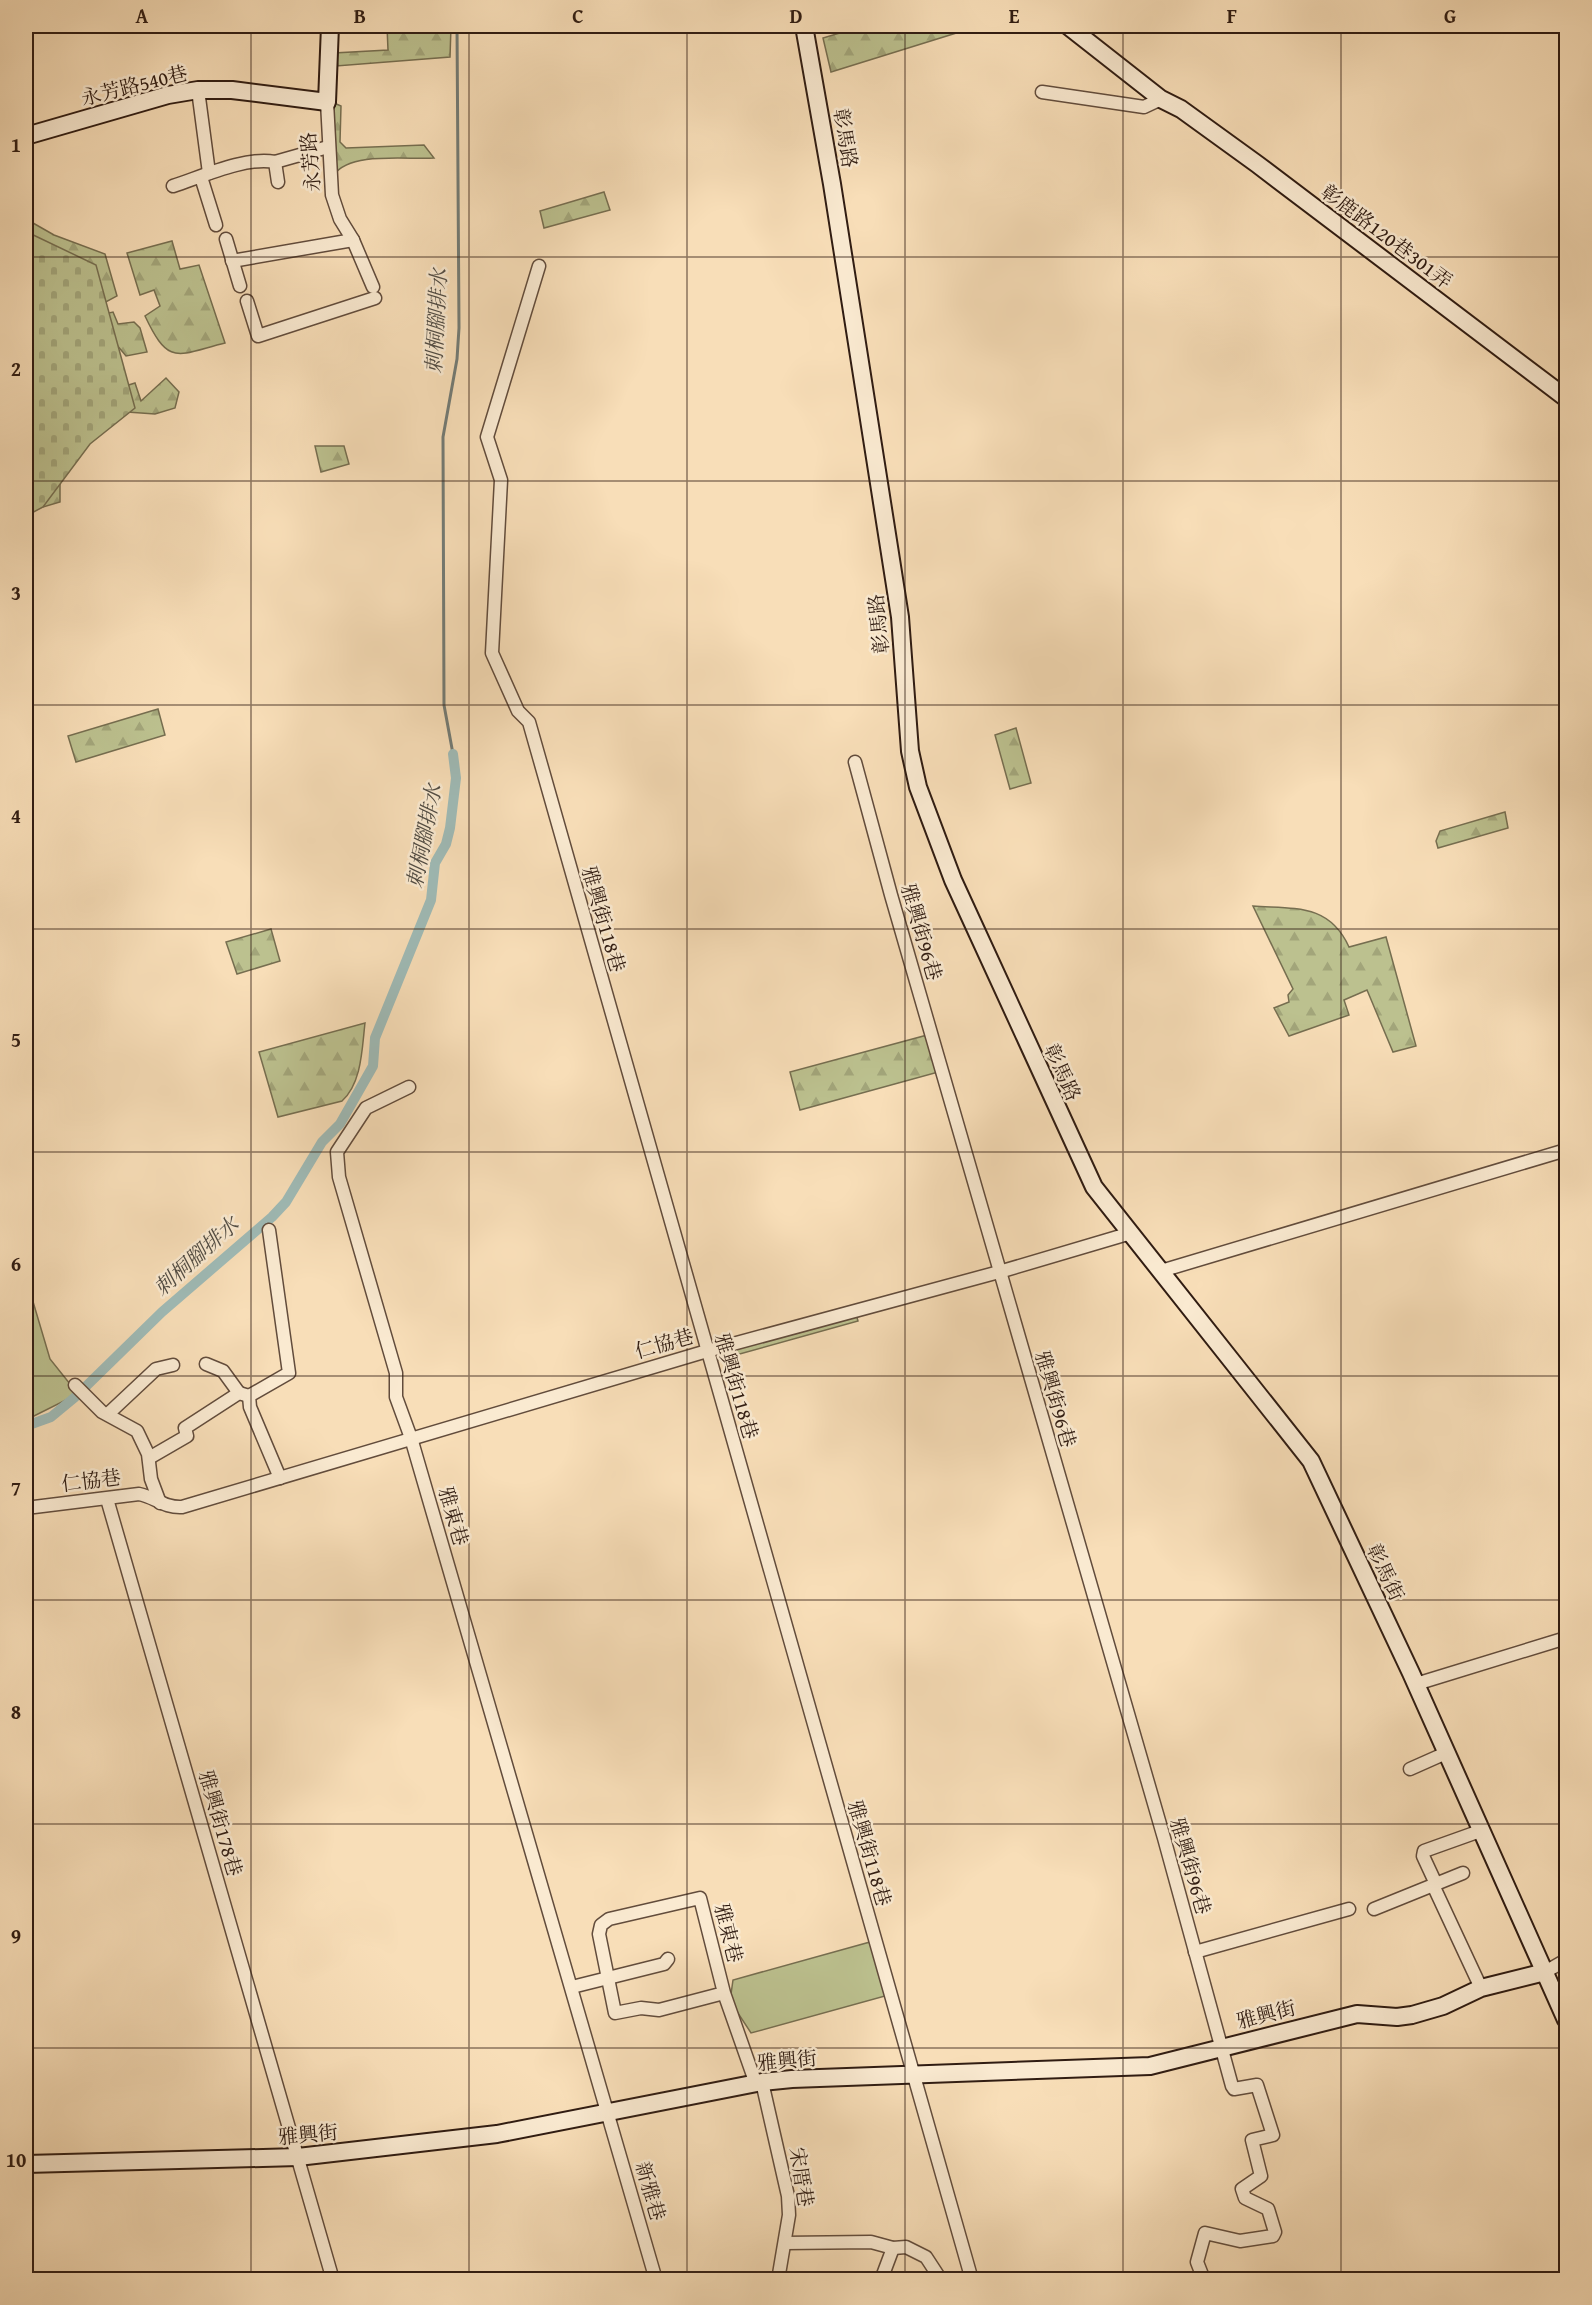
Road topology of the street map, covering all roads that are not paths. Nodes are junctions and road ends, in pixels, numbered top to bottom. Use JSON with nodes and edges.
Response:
{"nodes":[{"id":1,"x":330,"y":26,"type":"edge"},
{"id":2,"x":804,"y":26,"type":"edge"},
{"id":3,"x":1068,"y":26,"type":"edge"},
{"id":4,"x":198,"y":90,"type":"junction"},
{"id":5,"x":1042,"y":92,"type":"dead end"},
{"id":6,"x":1161,"y":99,"type":"junction"},
{"id":7,"x":327,"y":102,"type":"junction"},
{"id":8,"x":26,"y":136,"type":"edge"},
{"id":9,"x":328,"y":147,"type":"junction"},
{"id":10,"x":275,"y":162,"type":"junction"},
{"id":11,"x":205,"y":175,"type":"junction"},
{"id":12,"x":278,"y":182,"type":"dead end"},
{"id":13,"x":173,"y":186,"type":"dead end"},
{"id":14,"x":216,"y":225,"type":"dead end"},
{"id":15,"x":226,"y":239,"type":"dead end"},
{"id":16,"x":353,"y":240,"type":"junction"},
{"id":17,"x":232,"y":261,"type":"junction"},
{"id":18,"x":539,"y":266,"type":"dead end"},
{"id":19,"x":240,"y":286,"type":"dead end"},
{"id":20,"x":247,"y":301,"type":"dead end"},
{"id":21,"x":1566,"y":398,"type":"edge"},
{"id":22,"x":855,"y":762,"type":"dead end"},
{"id":23,"x":408,"y":1086,"type":"dead end"},
{"id":24,"x":1566,"y":1150,"type":"edge"},
{"id":25,"x":1094,"y":1187,"type":"joint"},
{"id":26,"x":269,"y":1230,"type":"dead end"},
{"id":27,"x":1131,"y":1233,"type":"junction"},
{"id":28,"x":1161,"y":1270,"type":"junction"},
{"id":29,"x":999,"y":1272,"type":"junction"},
{"id":30,"x":707,"y":1351,"type":"junction"},
{"id":31,"x":206,"y":1364,"type":"dead end"},
{"id":32,"x":173,"y":1365,"type":"dead end"},
{"id":33,"x":75,"y":1385,"type":"dead end"},
{"id":34,"x":244,"y":1394,"type":"junction"},
{"id":35,"x":108,"y":1414,"type":"junction"},
{"id":36,"x":411,"y":1438,"type":"junction"},
{"id":37,"x":148,"y":1458,"type":"junction"},
{"id":38,"x":280,"y":1478,"type":"junction"},
{"id":39,"x":107,"y":1499,"type":"junction"},
{"id":40,"x":160,"y":1503,"type":"junction"},
{"id":41,"x":26,"y":1508,"type":"edge"},
{"id":42,"x":1566,"y":1638,"type":"edge"},
{"id":43,"x":1416,"y":1684,"type":"junction"},
{"id":44,"x":1446,"y":1753,"type":"junction"},
{"id":45,"x":1410,"y":1769,"type":"dead end"},
{"id":46,"x":1480,"y":1831,"type":"junction"},
{"id":47,"x":1463,"y":1873,"type":"dead end"},
{"id":48,"x":1435,"y":1884,"type":"junction"},
{"id":49,"x":1349,"y":1909,"type":"dead end"},
{"id":50,"x":1374,"y":1909,"type":"dead end"},
{"id":51,"x":1195,"y":1952,"type":"junction"},
{"id":52,"x":668,"y":1959,"type":"dead end"},
{"id":53,"x":1566,"y":1960,"type":"edge"},
{"id":54,"x":1545,"y":1972,"type":"junction"},
{"id":55,"x":608,"y":1979,"type":"junction"},
{"id":56,"x":572,"y":1987,"type":"junction"},
{"id":57,"x":1482,"y":1988,"type":"junction"},
{"id":58,"x":724,"y":1993,"type":"junction"},
{"id":59,"x":1566,"y":2020,"type":"edge"},
{"id":60,"x":1222,"y":2046,"type":"junction"},
{"id":61,"x":912,"y":2075,"type":"junction"},
{"id":62,"x":759,"y":2083,"type":"junction"},
{"id":63,"x":608,"y":2113,"type":"junction"},
{"id":64,"x":298,"y":2157,"type":"junction"},
{"id":65,"x":26,"y":2164,"type":"edge"},
{"id":66,"x":786,"y":2243,"type":"junction"},
{"id":67,"x":893,"y":2248,"type":"junction"},
{"id":68,"x":333,"y":2280,"type":"edge"},
{"id":69,"x":656,"y":2280,"type":"edge"},
{"id":70,"x":778,"y":2280,"type":"edge"},
{"id":71,"x":881,"y":2280,"type":"edge"},
{"id":72,"x":940,"y":2280,"type":"edge"},
{"id":73,"x":972,"y":2280,"type":"edge"},
{"id":74,"x":1204,"y":2280,"type":"edge"}],
"edges":[{"from":1,"to":7,"type":"street","name":"永芳路"},
{"from":2,"to":25,"type":"street","name":"彰馬路"},
{"from":3,"to":6,"type":"street","name":"彰鹿路120巷301弄"},
{"from":4,"to":7,"type":"street","name":"永芳路540巷"},
{"from":4,"to":8,"type":"street","name":"永芳路540巷"},
{"from":4,"to":11,"type":"street"},
{"from":5,"to":6,"type":"street"},
{"from":6,"to":21,"type":"street","name":"彰鹿路120巷301弄"},
{"from":7,"to":9,"type":"street","name":"永芳路"},
{"from":9,"to":10,"type":"street"},
{"from":9,"to":16,"type":"street","name":"永芳路"},
{"from":10,"to":11,"type":"street"},
{"from":10,"to":12,"type":"street"},
{"from":11,"to":13,"type":"street"},
{"from":11,"to":14,"type":"street"},
{"from":15,"to":17,"type":"street"},
{"from":16,"to":17,"type":"street"},
{"from":16,"to":20,"type":"street","name":"永芳路"},
{"from":17,"to":19,"type":"street"},
{"from":18,"to":30,"type":"street","name":"雅興街118巷"},
{"from":22,"to":29,"type":"street","name":"雅興街96巷"},
{"from":23,"to":36,"type":"street","name":"雅東巷"},
{"from":24,"to":28,"type":"street"},
{"from":25,"to":27,"type":"street","name":"彰馬街"},
{"from":26,"to":34,"type":"street"},
{"from":27,"to":28,"type":"street","name":"彰馬街"},
{"from":27,"to":29,"type":"street","name":"仁協巷"},
{"from":28,"to":43,"type":"street","name":"彰馬街"},
{"from":29,"to":30,"type":"street","name":"仁協巷"},
{"from":29,"to":51,"type":"street","name":"雅興街96巷"},
{"from":30,"to":36,"type":"street","name":"仁協巷"},
{"from":30,"to":61,"type":"street","name":"雅興街118巷"},
{"from":31,"to":34,"type":"street"},
{"from":32,"to":35,"type":"street"},
{"from":33,"to":35,"type":"street","name":"仁協巷"},
{"from":34,"to":37,"type":"street"},
{"from":34,"to":38,"type":"street"},
{"from":35,"to":37,"type":"street","name":"仁協巷"},
{"from":36,"to":38,"type":"street","name":"仁協巷"},
{"from":36,"to":56,"type":"street","name":"雅東巷"},
{"from":37,"to":40,"type":"street","name":"仁協巷"},
{"from":38,"to":40,"type":"street","name":"仁協巷"},
{"from":39,"to":40,"type":"street","name":"仁協巷"},
{"from":39,"to":41,"type":"street","name":"仁協巷"},
{"from":39,"to":64,"type":"street","name":"雅興街178巷"},
{"from":42,"to":43,"type":"street"},
{"from":43,"to":44,"type":"street","name":"彰馬街"},
{"from":44,"to":45,"type":"street"},
{"from":44,"to":46,"type":"street","name":"彰馬街"},
{"from":46,"to":48,"type":"street"},
{"from":46,"to":54,"type":"street","name":"彰馬街"},
{"from":47,"to":48,"type":"street"},
{"from":48,"to":50,"type":"street"},
{"from":48,"to":57,"type":"street"},
{"from":49,"to":51,"type":"street"},
{"from":51,"to":60,"type":"street","name":"雅興街96巷"},
{"from":52,"to":55,"type":"street"},
{"from":53,"to":54,"type":"street"},
{"from":54,"to":57,"type":"street","name":"雅興街"},
{"from":54,"to":59,"type":"street","name":"彰馬街"},
{"from":55,"to":56,"type":"street"},
{"from":55,"to":58,"type":"street","name":"雅東巷"},
{"from":55,"to":58,"type":"street","name":"雅東巷"},
{"from":56,"to":63,"type":"street","name":"雅東巷"},
{"from":57,"to":60,"type":"street","name":"雅興街"},
{"from":58,"to":62,"type":"street","name":"雅東巷"},
{"from":60,"to":61,"type":"street","name":"雅興街"},
{"from":60,"to":74,"type":"street","name":"雅興街96巷"},
{"from":61,"to":62,"type":"street","name":"雅興街"},
{"from":61,"to":73,"type":"street","name":"雅興街118巷"},
{"from":62,"to":63,"type":"street","name":"雅興街"},
{"from":62,"to":66,"type":"street","name":"宋厝巷"},
{"from":63,"to":64,"type":"street","name":"雅興街"},
{"from":63,"to":69,"type":"street","name":"新雅巷"},
{"from":64,"to":65,"type":"street","name":"雅興街"},
{"from":64,"to":68,"type":"street","name":"雅興街178巷"},
{"from":66,"to":67,"type":"street"},
{"from":66,"to":70,"type":"street","name":"宋厝巷"},
{"from":67,"to":71,"type":"street"},
{"from":67,"to":72,"type":"street"}]}
